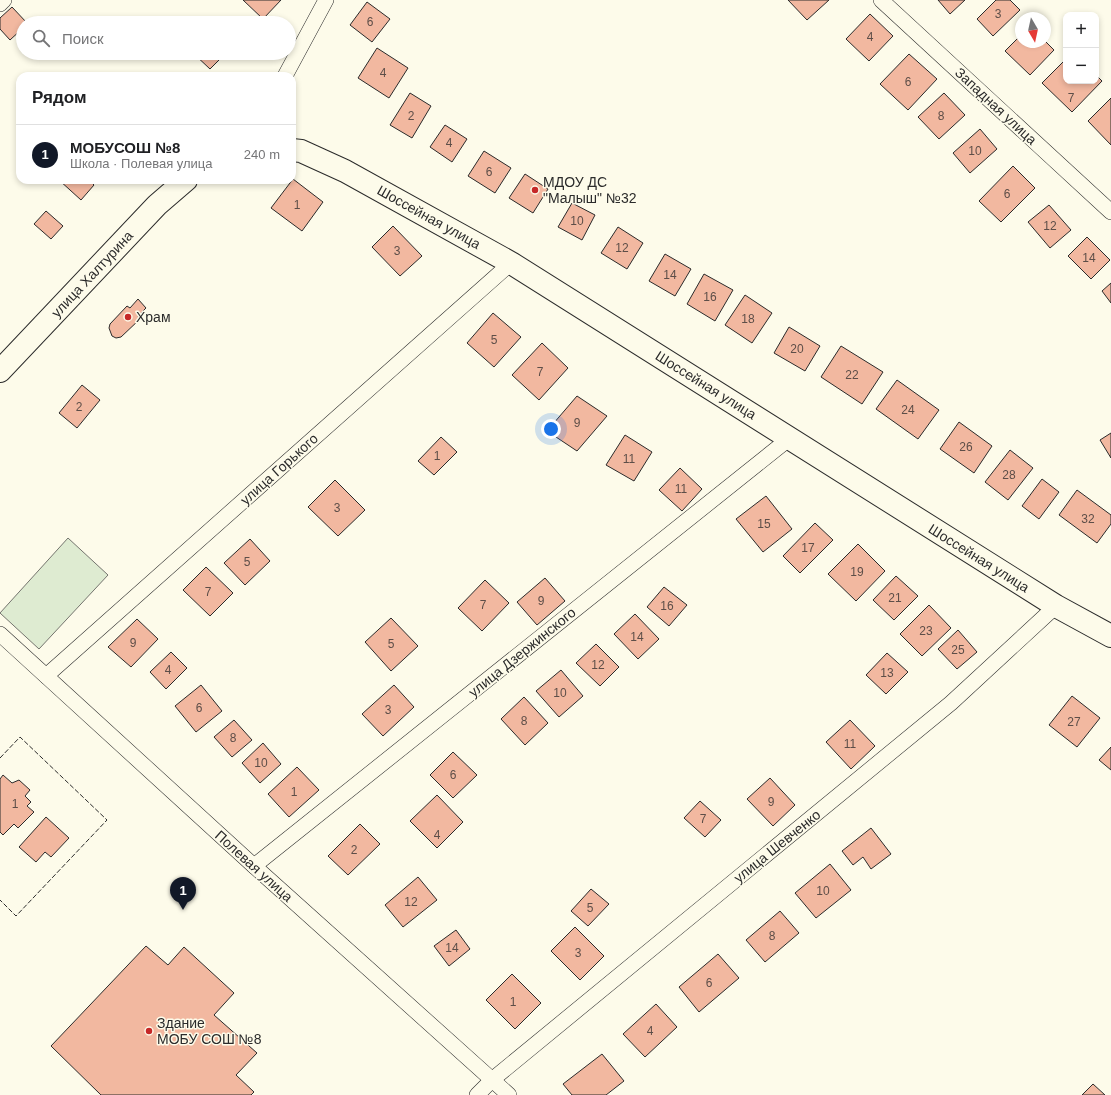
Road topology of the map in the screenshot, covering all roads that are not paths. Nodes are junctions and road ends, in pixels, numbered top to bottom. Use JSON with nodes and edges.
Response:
{"nodes":[{"id":1,"x":4,"y":0,"type":"edge"},
{"id":2,"x":326,"y":0,"type":"edge"},
{"id":3,"x":881,"y":0,"type":"edge"},
{"id":4,"x":0,"y":4,"type":"edge"},
{"id":5,"x":296,"y":56,"type":"edge"},
{"id":6,"x":294,"y":60,"type":"edge"},
{"id":7,"x":287,"y":72,"type":"edge"},
{"id":8,"x":296,"y":150,"type":"edge"},
{"id":9,"x":181,"y":184,"type":"edge"},
{"id":10,"x":1111,"y":212,"type":"edge"},
{"id":11,"x":511,"y":263,"type":"junction"},
{"id":12,"x":0,"y":371,"type":"edge"},
{"id":13,"x":790,"y":438,"type":"junction"},
{"id":14,"x":1056,"y":606,"type":"junction"},
{"id":15,"x":0,"y":634,"type":"edge"},
{"id":16,"x":1111,"y":636,"type":"edge"},
{"id":17,"x":46,"y":676,"type":"junction"},
{"id":18,"x":254,"y":866,"type":"junction"},
{"id":19,"x":493,"y":1079,"type":"junction"},
{"id":20,"x":477,"y":1095,"type":"edge"},
{"id":21,"x":509,"y":1095,"type":"edge"}],
"edges":[{"from":1,"to":4,"type":"street"},
{"from":2,"to":5,"type":"street"},
{"from":3,"to":10,"type":"street","name":"Западная улица"},
{"from":6,"to":7,"type":"street"},
{"from":8,"to":11,"type":"main road","name":"Шоссейная улица"},
{"from":9,"to":12,"type":"main road","name":"улица Халтурина"},
{"from":11,"to":13,"type":"main road","name":"Шоссейная улица"},
{"from":11,"to":17,"type":"street","name":"улица Горького"},
{"from":13,"to":14,"type":"main road","name":"Шоссейная улица"},
{"from":13,"to":18,"type":"street","name":"улица Дзержинского"},
{"from":14,"to":16,"type":"main road","name":"Шоссейная улица"},
{"from":14,"to":19,"type":"street","name":"улица Шевченко"},
{"from":15,"to":17,"type":"street","name":"Полевая улица"},
{"from":17,"to":18,"type":"street","name":"Полевая улица"},
{"from":18,"to":19,"type":"street","name":"Полевая улица"},
{"from":19,"to":20,"type":"street","name":"улица Шевченко"},
{"from":19,"to":21,"type":"street","name":"Полевая улица"}]}
